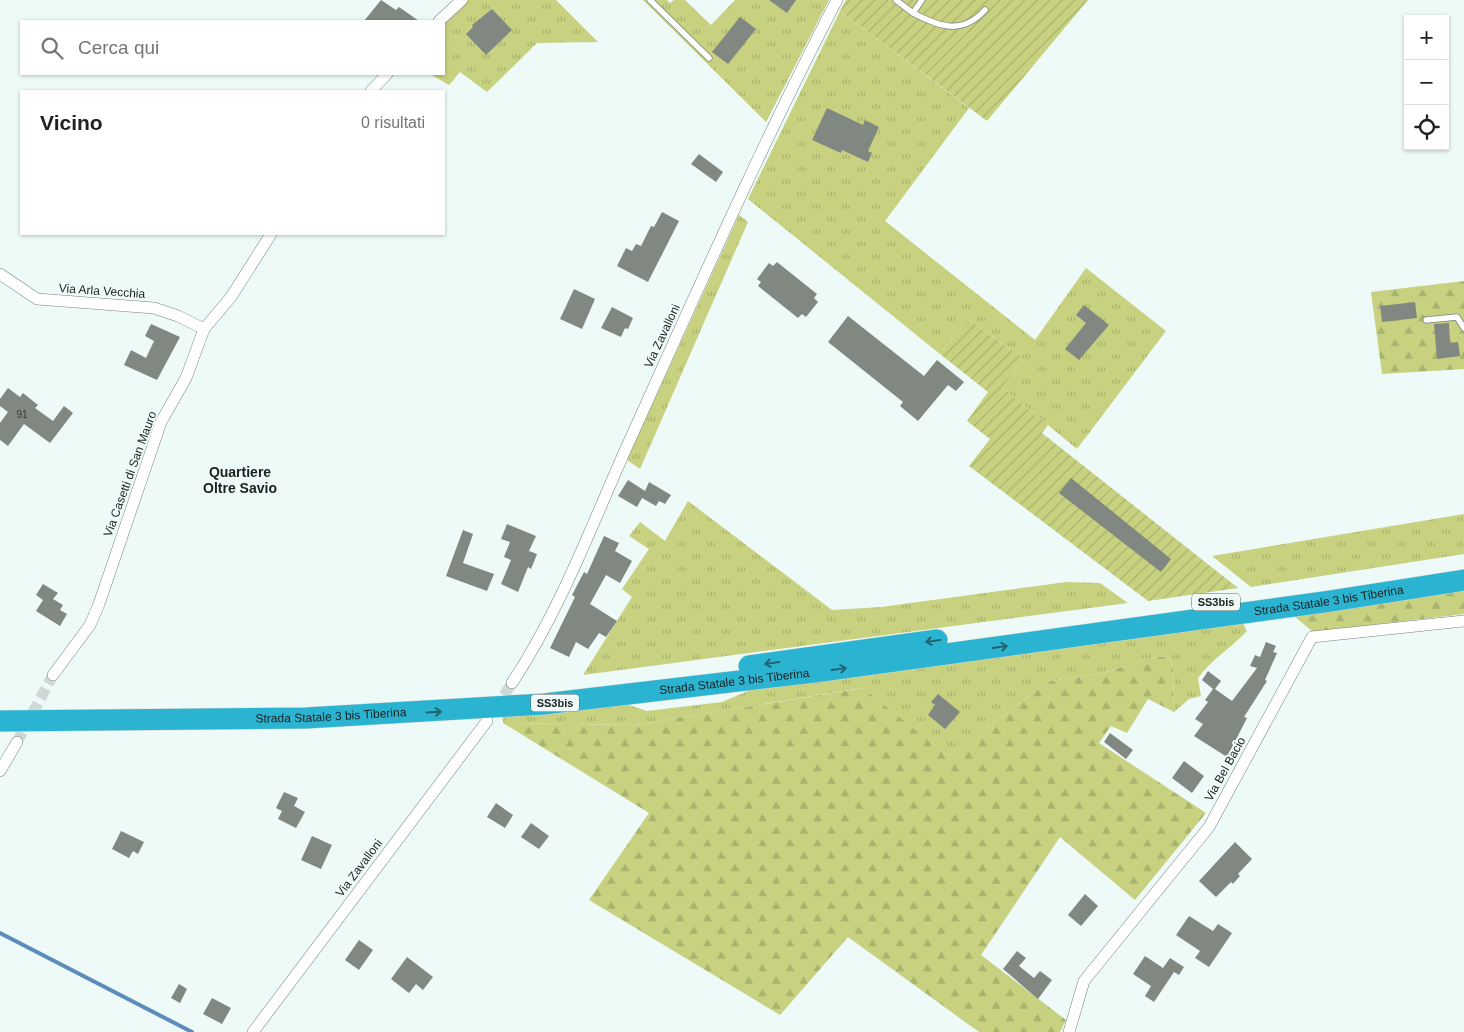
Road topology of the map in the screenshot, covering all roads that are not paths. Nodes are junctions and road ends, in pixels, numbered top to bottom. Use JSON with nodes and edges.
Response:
{"nodes":[{"id":1,"x":462,"y":0,"type":"edge"},
{"id":2,"x":650,"y":0,"type":"edge"},
{"id":3,"x":838,"y":0,"type":"edge"},
{"id":4,"x":896,"y":0,"type":"edge"},
{"id":5,"x":922,"y":0,"type":"edge"},
{"id":6,"x":985,"y":10,"type":"dead end"},
{"id":7,"x":913,"y":13,"type":"junction"},
{"id":8,"x":441,"y":20,"type":"edge"},
{"id":9,"x":709,"y":58,"type":"dead end"},
{"id":10,"x":386,"y":75,"type":"edge"},
{"id":11,"x":372,"y":90,"type":"edge"},
{"id":12,"x":270,"y":235,"type":"edge"},
{"id":13,"x":0,"y":274,"type":"edge"},
{"id":14,"x":1426,"y":320,"type":"dead end"},
{"id":15,"x":1464,"y":328,"type":"edge"},
{"id":16,"x":204,"y":329,"type":"junction"},
{"id":17,"x":1464,"y":566,"type":"edge"},
{"id":18,"x":1464,"y":580,"type":"edge"},
{"id":19,"x":1330,"y":594,"type":"junction"},
{"id":20,"x":1464,"y":621,"type":"edge"},
{"id":21,"x":1104,"y":625,"type":"junction"},
{"id":22,"x":53,"y":675,"type":"tunnel mouth"},
{"id":23,"x":512,"y":682,"type":"tunnel mouth"},
{"id":24,"x":0,"y":707,"type":"edge"},
{"id":25,"x":487,"y":720,"type":"tunnel mouth"},
{"id":26,"x":0,"y":721,"type":"edge"},
{"id":27,"x":17,"y":742,"type":"tunnel mouth"},
{"id":28,"x":0,"y":771,"type":"edge"},
{"id":29,"x":253,"y":1032,"type":"edge"},
{"id":30,"x":1069,"y":1032,"type":"edge"}],
"edges":[{"from":1,"to":8,"type":"street"},
{"from":2,"to":9,"type":"lane"},
{"from":3,"to":23,"type":"street","name":"Via Zavalloni"},
{"from":4,"to":7,"type":"lane"},
{"from":5,"to":7,"type":"lane"},
{"from":6,"to":7,"type":"lane"},
{"from":10,"to":11,"type":"street"},
{"from":12,"to":16,"type":"street","name":"Via Casetti di San Mauro"},
{"from":13,"to":16,"type":"street","name":"Via Arla Vecchia"},
{"from":14,"to":15,"type":"lane"},
{"from":16,"to":22,"type":"street","name":"Via Casetti di San Mauro"},
{"from":17,"to":19,"type":"highway","name":"Strada Statale 3 bis Tiberina","number":"SS3bis"},
{"from":18,"to":19,"type":"highway","name":"Strada Statale 3 bis Tiberina","number":"SS3bis"},
{"from":19,"to":21,"type":"highway","name":"Strada Statale 3 bis Tiberina","number":"SS3bis"},
{"from":20,"to":30,"type":"street","name":"Via Bel Bacio"},
{"from":21,"to":24,"type":"highway","name":"Strada Statale 3 bis Tiberina","number":"SS3bis","one_way":true},
{"from":26,"to":21,"type":"highway","name":"Strada Statale 3 bis Tiberina","number":"SS3bis","one_way":true},
{"from":25,"to":29,"type":"street","name":"Via Zavalloni"},
{"from":27,"to":28,"type":"street"}]}
